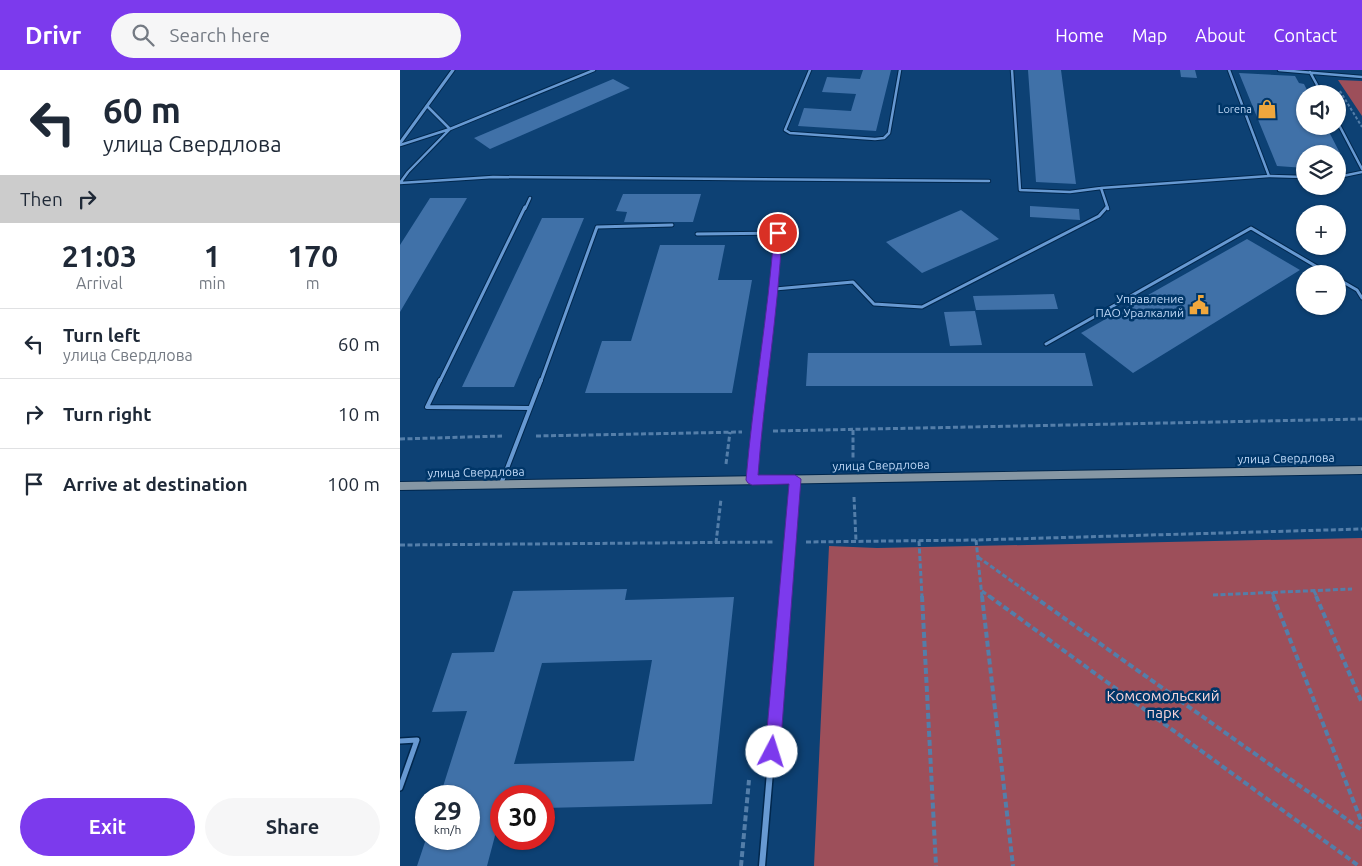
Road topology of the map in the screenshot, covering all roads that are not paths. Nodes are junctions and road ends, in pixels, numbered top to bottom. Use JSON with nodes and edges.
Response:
{"nodes":[{"id":1,"x":453,"y":70,"type":"edge"},
{"id":2,"x":594,"y":70,"type":"edge"},
{"id":3,"x":810,"y":70,"type":"edge"},
{"id":4,"x":900,"y":70,"type":"edge"},
{"id":5,"x":1012,"y":70,"type":"edge"},
{"id":6,"x":1229,"y":70,"type":"edge"},
{"id":7,"x":1279,"y":70,"type":"edge"},
{"id":8,"x":1310,"y":72,"type":"junction"},
{"id":9,"x":1362,"y":77,"type":"edge"},
{"id":10,"x":1317,"y":85,"type":"edge"},
{"id":11,"x":426,"y":106,"type":"junction"},
{"id":12,"x":450,"y":129,"type":"junction"},
{"id":13,"x":1344,"y":135,"type":"edge"},
{"id":14,"x":400,"y":144,"type":"edge"},
{"id":15,"x":1362,"y":170,"type":"edge"},
{"id":16,"x":1346,"y":175,"type":"edge"},
{"id":17,"x":1270,"y":176,"type":"junction"},
{"id":18,"x":1296,"y":177,"type":"edge"},
{"id":19,"x":988,"y":181,"type":"dead end"},
{"id":20,"x":400,"y":183,"type":"edge"},
{"id":21,"x":1101,"y":188,"type":"junction"},
{"id":22,"x":530,"y":198,"type":"dead end"},
{"id":23,"x":672,"y":225,"type":"dead end"},
{"id":24,"x":697,"y":234,"type":"dead end"},
{"id":25,"x":1314,"y":265,"type":"edge"},
{"id":26,"x":1346,"y":284,"type":"edge"},
{"id":27,"x":775,"y":289,"type":"junction"},
{"id":28,"x":1362,"y":298,"type":"edge"},
{"id":29,"x":1046,"y":344,"type":"dead end"},
{"id":30,"x":530,"y":408,"type":"junction"},
{"id":31,"x":1362,"y":470,"type":"edge"},
{"id":32,"x":795,"y":479,"type":"junction"},
{"id":33,"x":752,"y":480,"type":"junction"},
{"id":34,"x":501,"y":484,"type":"junction"},
{"id":35,"x":400,"y":486,"type":"edge"},
{"id":36,"x":400,"y":741,"type":"edge"},
{"id":37,"x":400,"y":788,"type":"edge"},
{"id":38,"x":762,"y":866,"type":"edge"}],
"edges":[{"from":1,"to":11,"type":"street"},
{"from":2,"to":12,"type":"lane"},
{"from":3,"to":4,"type":"lane"},
{"from":5,"to":21,"type":"lane"},
{"from":6,"to":17,"type":"lane"},
{"from":7,"to":8,"type":"lane"},
{"from":8,"to":9,"type":"lane"},
{"from":8,"to":10,"type":"lane"},
{"from":11,"to":12,"type":"lane"},
{"from":11,"to":14,"type":"street"},
{"from":12,"to":14,"type":"lane"},
{"from":12,"to":20,"type":"lane"},
{"from":13,"to":15,"type":"lane"},
{"from":15,"to":16,"type":"lane"},
{"from":17,"to":18,"type":"lane"},
{"from":17,"to":21,"type":"lane"},
{"from":19,"to":20,"type":"lane"},
{"from":21,"to":27,"type":"lane"},
{"from":22,"to":30,"type":"lane"},
{"from":23,"to":30,"type":"lane"},
{"from":24,"to":27,"type":"lane"},
{"from":25,"to":29,"type":"lane"},
{"from":26,"to":28,"type":"lane"},
{"from":27,"to":33,"type":"lane"},
{"from":30,"to":34,"type":"lane"},
{"from":31,"to":32,"type":"main road","name":"улица Свердлова"},
{"from":32,"to":33,"type":"main road","name":"улица Свердлова"},
{"from":32,"to":38,"type":"street"},
{"from":33,"to":34,"type":"main road","name":"улица Свердлова"},
{"from":34,"to":35,"type":"main road","name":"улица Свердлова"},
{"from":36,"to":37,"type":"lane"}]}
